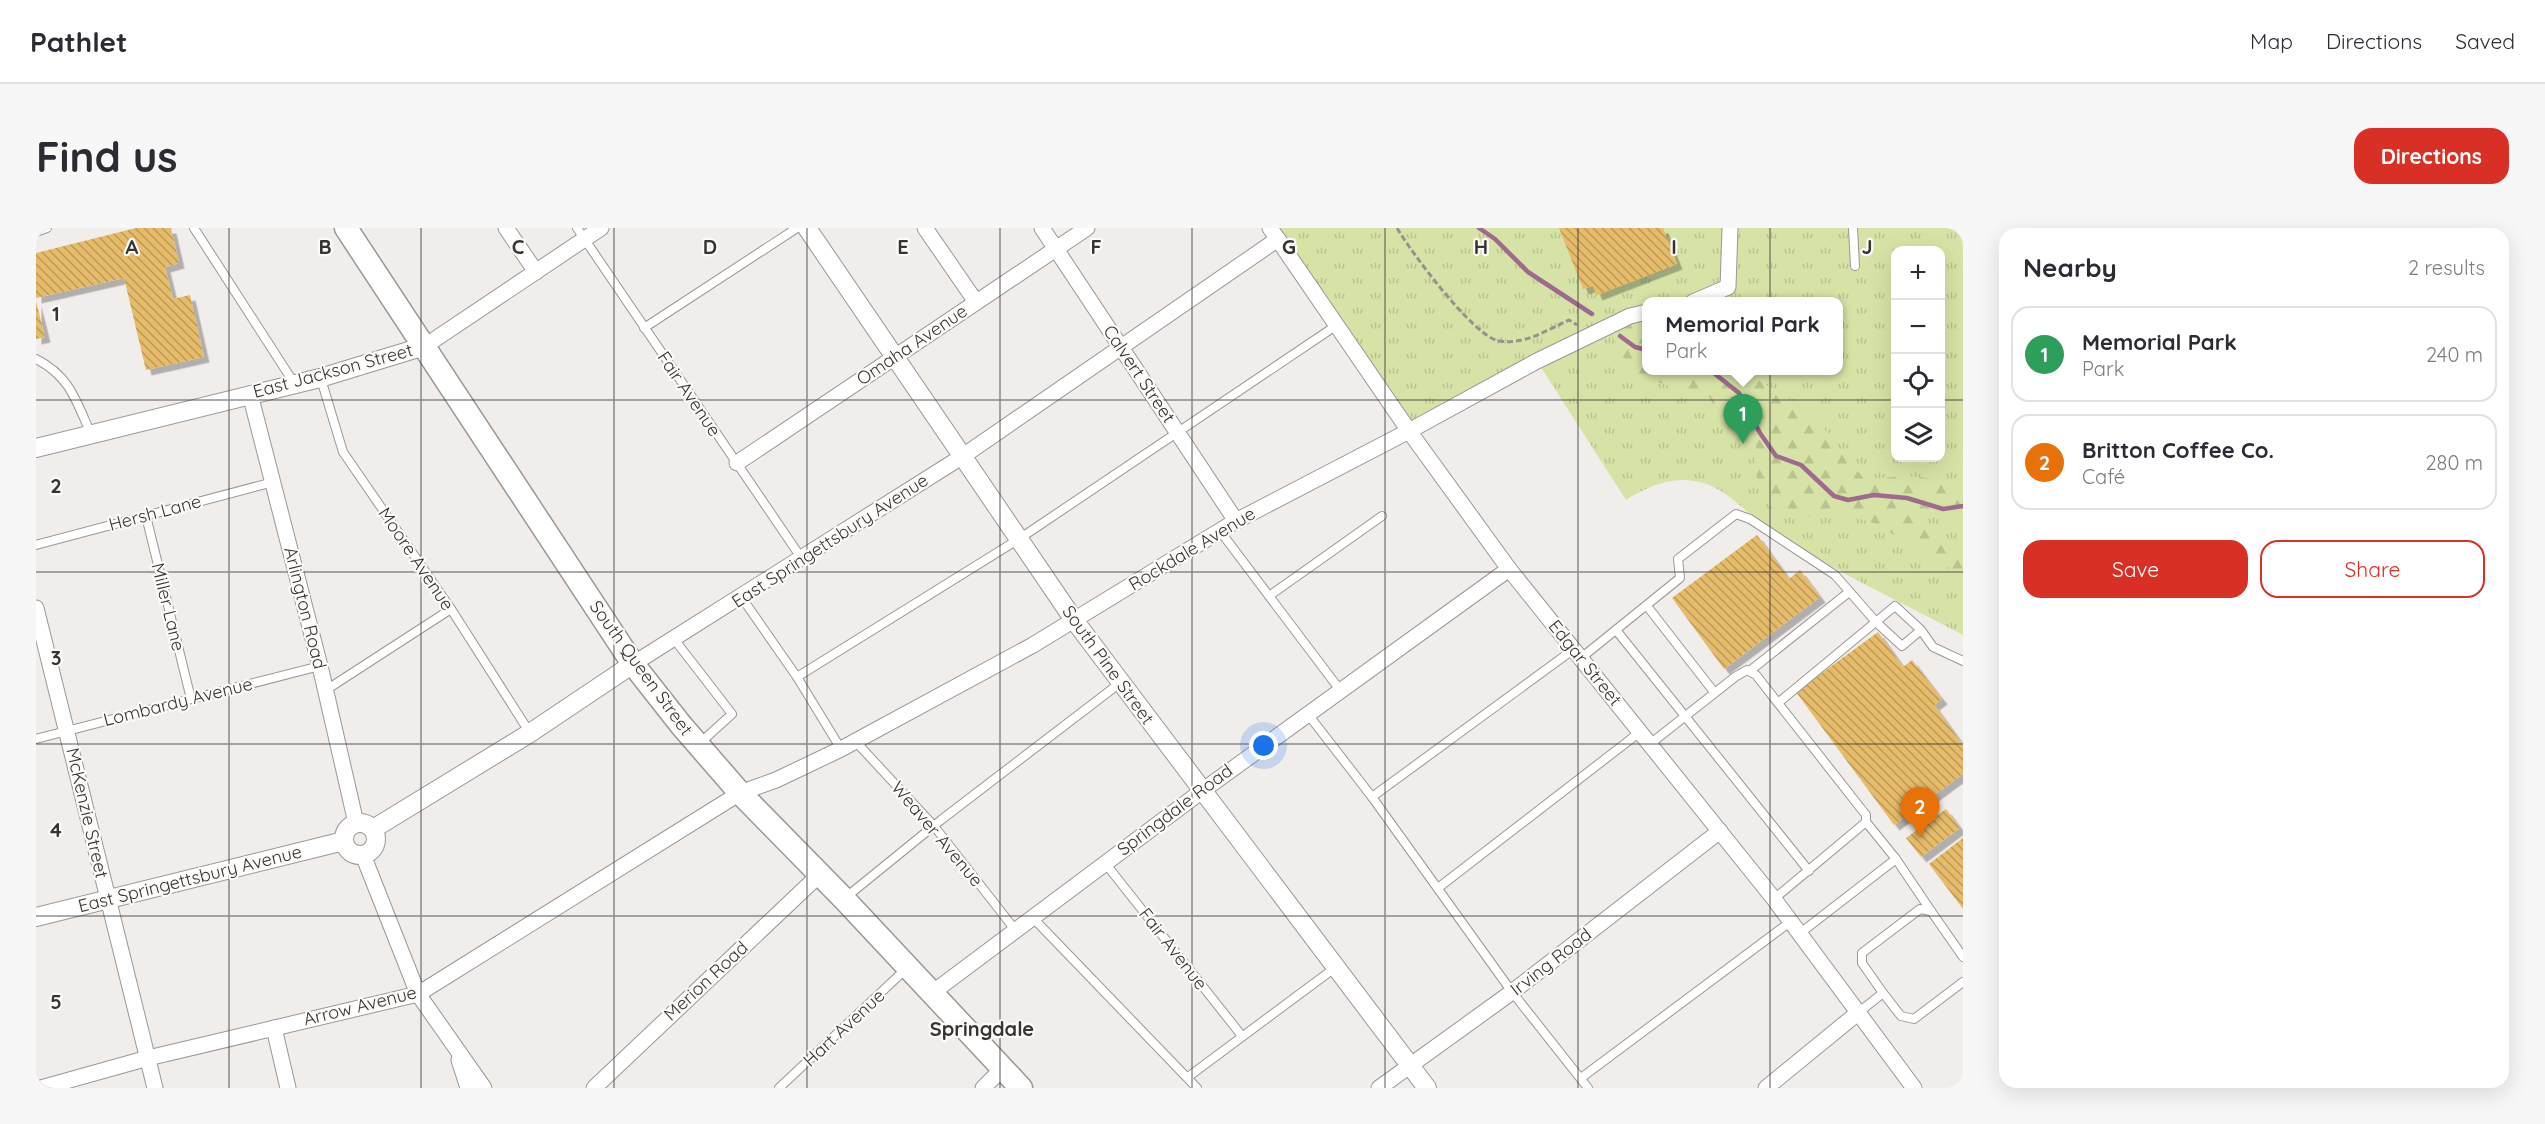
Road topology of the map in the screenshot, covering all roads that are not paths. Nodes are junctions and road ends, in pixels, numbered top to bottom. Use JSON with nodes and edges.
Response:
{"nodes":[{"id":1,"x":47,"y":228,"type":"edge"},
{"id":2,"x":194,"y":228,"type":"edge"},
{"id":3,"x":346,"y":228,"type":"edge"},
{"id":4,"x":506,"y":228,"type":"edge"},
{"id":5,"x":601,"y":228,"type":"edge"},
{"id":6,"x":797,"y":228,"type":"edge"},
{"id":7,"x":807,"y":228,"type":"edge"},
{"id":8,"x":925,"y":228,"type":"edge"},
{"id":9,"x":1042,"y":228,"type":"edge"},
{"id":10,"x":1087,"y":228,"type":"edge"},
{"id":11,"x":1730,"y":228,"type":"edge"},
{"id":12,"x":1853,"y":228,"type":"edge"},
{"id":13,"x":36,"y":232,"type":"edge"},
{"id":14,"x":581,"y":234,"type":"edge"},
{"id":15,"x":1274,"y":234,"type":"edge"},
{"id":16,"x":1056,"y":248,"type":"junction"},
{"id":17,"x":1855,"y":266,"type":"dead end"},
{"id":18,"x":536,"y":272,"type":"junction"},
{"id":19,"x":1705,"y":297,"type":"edge"},
{"id":20,"x":976,"y":302,"type":"junction"},
{"id":21,"x":1642,"y":313,"type":"edge"},
{"id":22,"x":1337,"y":325,"type":"junction"},
{"id":23,"x":644,"y":328,"type":"junction"},
{"id":24,"x":425,"y":346,"type":"junction"},
{"id":25,"x":1121,"y":347,"type":"junction"},
{"id":26,"x":895,"y":357,"type":"junction"},
{"id":27,"x":36,"y":359,"type":"edge"},
{"id":28,"x":320,"y":378,"type":"junction"},
{"id":29,"x":294,"y":383,"type":"junction"},
{"id":30,"x":249,"y":394,"type":"junction"},
{"id":31,"x":1410,"y":431,"type":"junction"},
{"id":32,"x":1177,"y":432,"type":"junction"},
{"id":33,"x":91,"y":434,"type":"junction"},
{"id":34,"x":36,"y":448,"type":"edge"},
{"id":35,"x":963,"y":456,"type":"junction"},
{"id":36,"x":737,"y":463,"type":"junction"},
{"id":37,"x":273,"y":482,"type":"junction"},
{"id":38,"x":146,"y":516,"type":"junction"},
{"id":39,"x":1382,"y":516,"type":"dead end"},
{"id":40,"x":1236,"y":520,"type":"junction"},
{"id":41,"x":1220,"y":531,"type":"junction"},
{"id":42,"x":1019,"y":539,"type":"junction"},
{"id":43,"x":36,"y":545,"type":"edge"},
{"id":44,"x":802,"y":559,"type":"junction"},
{"id":45,"x":1509,"y":569,"type":"junction"},
{"id":46,"x":1849,"y":592,"type":"junction"},
{"id":47,"x":1269,"y":596,"type":"junction"},
{"id":48,"x":742,"y":598,"type":"junction"},
{"id":49,"x":1647,"y":606,"type":"junction"},
{"id":50,"x":36,"y":608,"type":"edge"},
{"id":51,"x":451,"y":609,"type":"junction"},
{"id":52,"x":1074,"y":620,"type":"junction"},
{"id":53,"x":1876,"y":622,"type":"junction"},
{"id":54,"x":1616,"y":630,"type":"junction"},
{"id":55,"x":1921,"y":630,"type":"junction"},
{"id":56,"x":674,"y":639,"type":"junction"},
{"id":57,"x":1578,"y":653,"type":"junction"},
{"id":58,"x":1963,"y":661,"type":"edge"},
{"id":59,"x":633,"y":664,"type":"junction"},
{"id":60,"x":320,"y":666,"type":"junction"},
{"id":61,"x":1751,"y":670,"type":"junction"},
{"id":62,"x":796,"y":677,"type":"junction"},
{"id":63,"x":1120,"y":683,"type":"junction"},
{"id":64,"x":326,"y":690,"type":"junction"},
{"id":65,"x":1340,"y":690,"type":"junction"},
{"id":66,"x":1714,"y":692,"type":"junction"},
{"id":67,"x":191,"y":699,"type":"junction"},
{"id":68,"x":1778,"y":703,"type":"junction"},
{"id":69,"x":1307,"y":713,"type":"junction"},
{"id":70,"x":1686,"y":717,"type":"junction"},
{"id":71,"x":67,"y":731,"type":"junction"},
{"id":72,"x":530,"y":733,"type":"junction"},
{"id":73,"x":1645,"y":738,"type":"junction"},
{"id":74,"x":36,"y":739,"type":"edge"},
{"id":75,"x":855,"y":741,"type":"junction"},
{"id":76,"x":697,"y":745,"type":"junction"},
{"id":77,"x":841,"y":748,"type":"junction"},
{"id":78,"x":1202,"y":791,"type":"junction"},
{"id":79,"x":740,"y":794,"type":"junction"},
{"id":80,"x":1372,"y":797,"type":"junction"},
{"id":81,"x":1866,"y":822,"type":"junction"},
{"id":82,"x":365,"y":826,"type":"junction"},
{"id":83,"x":934,"y":826,"type":"junction"},
{"id":84,"x":1720,"y":831,"type":"junction"},
{"id":85,"x":344,"y":841,"type":"junction"},
{"id":86,"x":363,"y":855,"type":"junction"},
{"id":87,"x":1896,"y":859,"type":"junction"},
{"id":88,"x":1105,"y":863,"type":"junction"},
{"id":89,"x":1809,"y":871,"type":"junction"},
{"id":90,"x":819,"y":875,"type":"junction"},
{"id":91,"x":1438,"y":888,"type":"junction"},
{"id":92,"x":107,"y":899,"type":"junction"},
{"id":93,"x":844,"y":899,"type":"junction"},
{"id":94,"x":1774,"y":899,"type":"junction"},
{"id":95,"x":1930,"y":911,"type":"junction"},
{"id":96,"x":36,"y":917,"type":"edge"},
{"id":97,"x":1033,"y":918,"type":"junction"},
{"id":98,"x":1795,"y":928,"type":"junction"},
{"id":99,"x":1016,"y":931,"type":"junction"},
{"id":100,"x":1963,"y":957,"type":"edge"},
{"id":101,"x":908,"y":967,"type":"junction"},
{"id":102,"x":1336,"y":967,"type":"junction"},
{"id":103,"x":1963,"y":982,"type":"edge"},
{"id":104,"x":1512,"y":992,"type":"junction"},
{"id":105,"x":932,"y":993,"type":"junction"},
{"id":106,"x":1883,"y":993,"type":"junction"},
{"id":107,"x":418,"y":994,"type":"junction"},
{"id":108,"x":1859,"y":1012,"type":"junction"},
{"id":109,"x":274,"y":1028,"type":"junction"},
{"id":110,"x":1242,"y":1036,"type":"junction"},
{"id":111,"x":454,"y":1046,"type":"junction"},
{"id":112,"x":148,"y":1058,"type":"junction"},
{"id":113,"x":1411,"y":1065,"type":"junction"},
{"id":114,"x":1002,"y":1069,"type":"junction"},
{"id":115,"x":1188,"y":1077,"type":"junction"},
{"id":116,"x":1581,"y":1078,"type":"junction"},
{"id":117,"x":41,"y":1088,"type":"edge"},
{"id":118,"x":155,"y":1088,"type":"edge"},
{"id":119,"x":288,"y":1088,"type":"edge"},
{"id":120,"x":468,"y":1088,"type":"edge"},
{"id":121,"x":484,"y":1088,"type":"edge"},
{"id":122,"x":594,"y":1088,"type":"edge"},
{"id":123,"x":779,"y":1088,"type":"edge"},
{"id":124,"x":983,"y":1088,"type":"edge"},
{"id":125,"x":1021,"y":1088,"type":"edge"},
{"id":126,"x":1197,"y":1088,"type":"edge"},
{"id":127,"x":1379,"y":1088,"type":"edge"},
{"id":128,"x":1428,"y":1088,"type":"edge"},
{"id":129,"x":1588,"y":1088,"type":"edge"},
{"id":130,"x":1766,"y":1088,"type":"edge"},
{"id":131,"x":1914,"y":1088,"type":"edge"}],
"edges":[{"from":1,"to":13,"type":"lane"},
{"from":2,"to":29,"type":"lane"},
{"from":3,"to":24,"type":"main road","name":"South Queen Street"},
{"from":4,"to":18,"type":"street"},
{"from":5,"to":14,"type":"street","name":"East Jackson Street"},
{"from":6,"to":23,"type":"lane"},
{"from":7,"to":26,"type":"street","name":"South Pine Street"},
{"from":8,"to":20,"type":"street"},
{"from":9,"to":16,"type":"street","name":"Calvert Street"},
{"from":10,"to":16,"type":"street","name":"Omaha Avenue"},
{"from":11,"to":19,"type":"street"},
{"from":12,"to":17,"type":"lane"},
{"from":14,"to":18,"type":"street","name":"East Jackson Street"},
{"from":14,"to":23,"type":"lane","name":"Fair Avenue"},
{"from":15,"to":22,"type":"street","name":"Edgar Street"},
{"from":15,"to":25,"type":"street","name":"East Springettsbury Avenue"},
{"from":16,"to":20,"type":"street","name":"Omaha Avenue"},
{"from":16,"to":25,"type":"street","name":"Calvert Street"},
{"from":18,"to":24,"type":"street","name":"East Jackson Street"},
{"from":20,"to":26,"type":"street","name":"Omaha Avenue"},
{"from":21,"to":31,"type":"street","name":"Rockdale Avenue"},
{"from":22,"to":31,"type":"street","name":"Edgar Street"},
{"from":22,"to":32,"type":"lane"},
{"from":23,"to":36,"type":"lane","name":"Fair Avenue"},
{"from":24,"to":28,"type":"street","name":"East Jackson Street"},
{"from":24,"to":59,"type":"main road","name":"South Queen Street"},
{"from":25,"to":32,"type":"street","name":"Calvert Street"},
{"from":25,"to":35,"type":"street","name":"East Springettsbury Avenue"},
{"from":26,"to":35,"type":"street","name":"South Pine Street"},
{"from":26,"to":36,"type":"street","name":"Omaha Avenue"},
{"from":27,"to":33,"type":"lane"},
{"from":28,"to":29,"type":"street","name":"East Jackson Street"},
{"from":28,"to":51,"type":"lane","name":"Moore Avenue"},
{"from":29,"to":30,"type":"street","name":"East Jackson Street"},
{"from":30,"to":33,"type":"street","name":"East Jackson Street"},
{"from":30,"to":37,"type":"street","name":"Arlington Road"},
{"from":31,"to":40,"type":"street","name":"Rockdale Avenue"},
{"from":31,"to":45,"type":"street","name":"Edgar Street"},
{"from":32,"to":40,"type":"street","name":"Calvert Street"},
{"from":32,"to":42,"type":"lane"},
{"from":33,"to":34,"type":"street","name":"East Jackson Street"},
{"from":35,"to":42,"type":"street","name":"South Pine Street"},
{"from":35,"to":44,"type":"street","name":"East Springettsbury Avenue"},
{"from":36,"to":44,"type":"lane","name":"Fair Avenue"},
{"from":37,"to":38,"type":"lane","name":"Hersh Lane"},
{"from":37,"to":60,"type":"street","name":"Arlington Road"},
{"from":38,"to":43,"type":"lane","name":"Hersh Lane"},
{"from":38,"to":67,"type":"lane","name":"Miller Lane"},
{"from":39,"to":47,"type":"lane"},
{"from":40,"to":41,"type":"street","name":"Rockdale Avenue"},
{"from":41,"to":47,"type":"lane"},
{"from":41,"to":52,"type":"street","name":"Rockdale Avenue"},
{"from":42,"to":52,"type":"street","name":"South Pine Street"},
{"from":42,"to":62,"type":"lane"},
{"from":44,"to":48,"type":"street","name":"East Springettsbury Avenue"},
{"from":45,"to":57,"type":"street","name":"Edgar Street"},
{"from":45,"to":65,"type":"street","name":"Springdale Road"},
{"from":46,"to":49,"type":"lane"},
{"from":46,"to":53,"type":"lane"},
{"from":46,"to":61,"type":"lane"},
{"from":47,"to":65,"type":"lane"},
{"from":48,"to":56,"type":"street","name":"East Springettsbury Avenue"},
{"from":48,"to":62,"type":"lane"},
{"from":49,"to":54,"type":"lane"},
{"from":49,"to":66,"type":"lane"},
{"from":50,"to":71,"type":"street","name":"McKenzie Street"},
{"from":51,"to":64,"type":"lane"},
{"from":51,"to":72,"type":"lane","name":"Moore Avenue"},
{"from":52,"to":63,"type":"street","name":"South Pine Street"},
{"from":52,"to":75,"type":"street","name":"Rockdale Avenue"},
{"from":53,"to":55,"type":"lane"},
{"from":53,"to":55,"type":"lane"},
{"from":53,"to":68,"type":"lane"},
{"from":54,"to":57,"type":"lane"},
{"from":54,"to":70,"type":"lane"},
{"from":55,"to":58,"type":"lane"},
{"from":56,"to":59,"type":"street","name":"East Springettsbury Avenue"},
{"from":56,"to":76,"type":"lane"},
{"from":57,"to":73,"type":"street","name":"Edgar Street"},
{"from":57,"to":80,"type":"lane"},
{"from":59,"to":72,"type":"street","name":"East Springettsbury Avenue"},
{"from":59,"to":76,"type":"main road","name":"South Queen Street"},
{"from":60,"to":64,"type":"street","name":"Arlington Road"},
{"from":60,"to":67,"type":"lane","name":"Lombardy Avenue"},
{"from":61,"to":66,"type":"lane"},
{"from":61,"to":68,"type":"lane"},
{"from":62,"to":77,"type":"lane"},
{"from":63,"to":78,"type":"street","name":"South Pine Street"},
{"from":63,"to":83,"type":"lane"},
{"from":64,"to":82,"type":"street","name":"Arlington Road"},
{"from":65,"to":69,"type":"street","name":"Springdale Road"},
{"from":66,"to":70,"type":"lane"},
{"from":67,"to":71,"type":"lane","name":"Lombardy Avenue"},
{"from":68,"to":81,"type":"lane"},
{"from":69,"to":78,"type":"street","name":"Springdale Road"},
{"from":69,"to":80,"type":"lane"},
{"from":70,"to":73,"type":"lane"},
{"from":70,"to":89,"type":"lane"},
{"from":71,"to":74,"type":"lane","name":"Lombardy Avenue"},
{"from":71,"to":92,"type":"street","name":"McKenzie Street"},
{"from":72,"to":82,"type":"street","name":"East Springettsbury Avenue"},
{"from":73,"to":84,"type":"street","name":"Edgar Street"},
{"from":73,"to":91,"type":"lane"},
{"from":75,"to":77,"type":"street","name":"Rockdale Avenue"},
{"from":75,"to":83,"type":"lane","name":"Weaver Avenue"},
{"from":76,"to":79,"type":"main road","name":"South Queen Street"},
{"from":77,"to":79,"type":"street","name":"Rockdale Avenue"},
{"from":78,"to":88,"type":"street","name":"Springdale Road"},
{"from":78,"to":102,"type":"street","name":"South Pine Street"},
{"from":79,"to":90,"type":"main road","name":"South Queen Street"},
{"from":79,"to":107,"type":"street","name":"Arrow Avenue"},
{"from":80,"to":91,"type":"lane"},
{"from":81,"to":87,"type":"lane"},
{"from":81,"to":89,"type":"lane"},
{"from":82,"to":85,"type":"street","name":"East Springettsbury Avenue"},
{"from":82,"to":86,"type":"street"},
{"from":83,"to":93,"type":"lane"},
{"from":83,"to":99,"type":"lane","name":"Weaver Avenue"},
{"from":84,"to":94,"type":"street","name":"Edgar Street"},
{"from":84,"to":104,"type":"street","name":"Irving Road"},
{"from":85,"to":86,"type":"street"},
{"from":85,"to":92,"type":"street","name":"East Springettsbury Avenue"},
{"from":86,"to":107,"type":"street"},
{"from":87,"to":95,"type":"lane"},
{"from":87,"to":98,"type":"lane"},
{"from":88,"to":97,"type":"street","name":"Springdale Road"},
{"from":88,"to":110,"type":"lane","name":"Fair Avenue"},
{"from":89,"to":94,"type":"lane"},
{"from":90,"to":93,"type":"main road","name":"South Queen Street"},
{"from":90,"to":122,"type":"street","name":"Merion Road"},
{"from":91,"to":104,"type":"lane"},
{"from":92,"to":96,"type":"street","name":"East Springettsbury Avenue"},
{"from":92,"to":112,"type":"street","name":"McKenzie Street"},
{"from":93,"to":101,"type":"main road","name":"South Queen Street"},
{"from":94,"to":98,"type":"street","name":"Edgar Street"},
{"from":95,"to":100,"type":"lane"},
{"from":95,"to":106,"type":"lane"},
{"from":97,"to":99,"type":"street","name":"Springdale Road"},
{"from":97,"to":115,"type":"lane"},
{"from":98,"to":108,"type":"street","name":"Edgar Street"},
{"from":98,"to":116,"type":"lane"},
{"from":99,"to":105,"type":"street","name":"Springdale Road"},
{"from":101,"to":105,"type":"main road","name":"South Queen Street"},
{"from":101,"to":123,"type":"lane","name":"Hart Avenue"},
{"from":102,"to":110,"type":"lane"},
{"from":102,"to":113,"type":"street","name":"South Pine Street"},
{"from":103,"to":106,"type":"lane"},
{"from":104,"to":113,"type":"street","name":"Irving Road"},
{"from":104,"to":116,"type":"lane"},
{"from":105,"to":114,"type":"main road","name":"South Queen Street"},
{"from":106,"to":108,"type":"lane"},
{"from":107,"to":109,"type":"street","name":"Arrow Avenue"},
{"from":107,"to":111,"type":"street"},
{"from":108,"to":130,"type":"street"},
{"from":108,"to":131,"type":"street","name":"Edgar Street"},
{"from":109,"to":112,"type":"street","name":"Arrow Avenue"},
{"from":109,"to":119,"type":"street"},
{"from":110,"to":115,"type":"lane"},
{"from":111,"to":120,"type":"street"},
{"from":111,"to":121,"type":"street"},
{"from":112,"to":117,"type":"street","name":"Arrow Avenue"},
{"from":112,"to":118,"type":"street","name":"McKenzie Street"},
{"from":113,"to":127,"type":"street","name":"Irving Road"},
{"from":113,"to":128,"type":"street","name":"South Pine Street"},
{"from":114,"to":124,"type":"street"},
{"from":114,"to":125,"type":"main road","name":"South Queen Street"},
{"from":115,"to":126,"type":"lane"},
{"from":116,"to":129,"type":"lane"}]}
